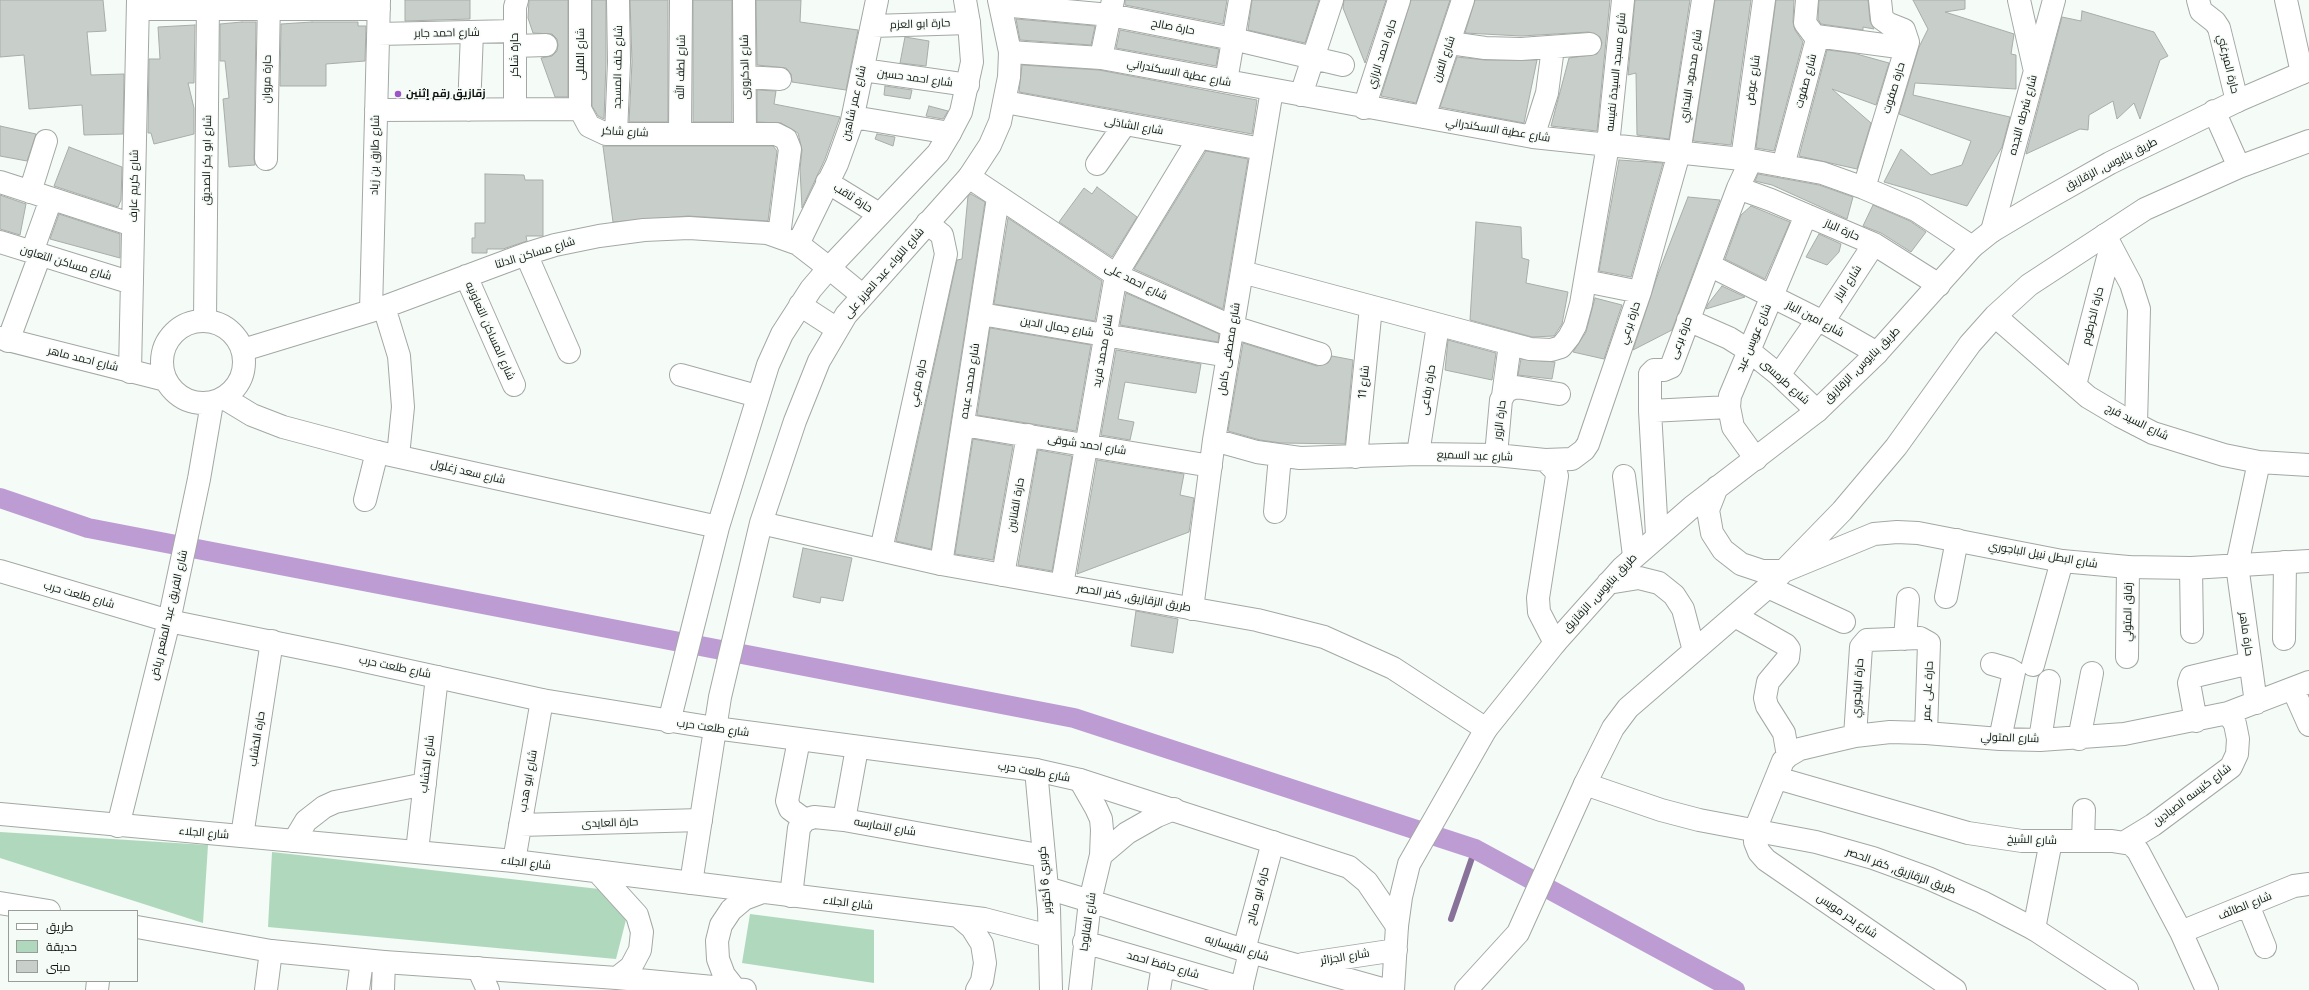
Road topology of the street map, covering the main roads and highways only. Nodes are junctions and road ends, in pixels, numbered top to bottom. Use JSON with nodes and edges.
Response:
{"nodes":[{"id":1,"x":517,"y":0,"type":"edge"},
{"id":2,"x":580,"y":0,"type":"edge"},
{"id":3,"x":618,"y":0,"type":"edge"},
{"id":4,"x":681,"y":0,"type":"edge"},
{"id":5,"x":744,"y":0,"type":"edge"},
{"id":6,"x":877,"y":0,"type":"edge"},
{"id":7,"x":965,"y":0,"type":"edge"},
{"id":8,"x":1240,"y":0,"type":"edge"},
{"id":9,"x":1332,"y":0,"type":"edge"},
{"id":10,"x":1399,"y":0,"type":"edge"},
{"id":11,"x":1463,"y":0,"type":"edge"},
{"id":12,"x":1623,"y":0,"type":"edge"},
{"id":13,"x":1703,"y":0,"type":"edge"},
{"id":14,"x":1764,"y":0,"type":"edge"},
{"id":15,"x":1807,"y":0,"type":"edge"},
{"id":16,"x":1880,"y":0,"type":"edge"},
{"id":17,"x":2019,"y":0,"type":"edge"},
{"id":18,"x":2054,"y":0,"type":"edge"},
{"id":19,"x":2198,"y":0,"type":"edge"},
{"id":20,"x":2286,"y":0,"type":"edge"},
{"id":21,"x":1000,"y":2,"type":"edge"},
{"id":22,"x":138,"y":4,"type":"edge"},
{"id":23,"x":208,"y":5,"type":"edge"},
{"id":24,"x":269,"y":5,"type":"edge"},
{"id":25,"x":379,"y":5,"type":"edge"},
{"id":26,"x":1112,"y":8,"type":"edge"},
{"id":27,"x":969,"y":23,"type":"junction"},
{"id":28,"x":872,"y":26,"type":"junction"},
{"id":29,"x":472,"y":32,"type":"junction"},
{"id":30,"x":378,"y":34,"type":"junction"},
{"id":31,"x":1816,"y":36,"type":"junction"},
{"id":32,"x":515,"y":39,"type":"junction"},
{"id":33,"x":1233,"y":39,"type":"junction"},
{"id":34,"x":1450,"y":42,"type":"junction"},
{"id":35,"x":1590,"y":44,"type":"dead end"},
{"id":36,"x":546,"y":45,"type":"dead end"},
{"id":37,"x":1553,"y":48,"type":"junction"},
{"id":38,"x":1906,"y":48,"type":"junction"},
{"id":39,"x":1010,"y":52,"type":"junction"},
{"id":40,"x":1101,"y":58,"type":"junction"},
{"id":41,"x":1313,"y":58,"type":"junction"},
{"id":42,"x":1343,"y":65,"type":"dead end"},
{"id":43,"x":863,"y":70,"type":"junction"},
{"id":44,"x":2034,"y":70,"type":"junction"},
{"id":45,"x":2306,"y":72,"type":"edge"},
{"id":46,"x":745,"y":77,"type":"junction"},
{"id":47,"x":780,"y":79,"type":"dead end"},
{"id":48,"x":1226,"y":82,"type":"junction"},
{"id":49,"x":968,"y":85,"type":"junction"},
{"id":50,"x":1272,"y":90,"type":"junction"},
{"id":51,"x":1301,"y":95,"type":"junction"},
{"id":52,"x":2237,"y":100,"type":"junction"},
{"id":53,"x":1005,"y":102,"type":"junction"},
{"id":54,"x":1364,"y":108,"type":"junction"},
{"id":55,"x":515,"y":109,"type":"junction"},
{"id":56,"x":580,"y":109,"type":"junction"},
{"id":57,"x":376,"y":110,"type":"junction"},
{"id":58,"x":469,"y":110,"type":"junction"},
{"id":59,"x":2214,"y":111,"type":"junction"},
{"id":60,"x":853,"y":117,"type":"junction"},
{"id":61,"x":1424,"y":117,"type":"junction"},
{"id":62,"x":1125,"y":124,"type":"junction"},
{"id":63,"x":745,"y":133,"type":"junction"},
{"id":64,"x":950,"y":133,"type":"junction"},
{"id":65,"x":616,"y":134,"type":"junction"},
{"id":66,"x":680,"y":134,"type":"junction"},
{"id":67,"x":1533,"y":137,"type":"junction"},
{"id":68,"x":1199,"y":138,"type":"junction"},
{"id":69,"x":46,"y":140,"type":"dead end"},
{"id":70,"x":1608,"y":145,"type":"junction"},
{"id":71,"x":2304,"y":148,"type":"edge"},
{"id":72,"x":1262,"y":149,"type":"junction"},
{"id":73,"x":1679,"y":153,"type":"junction"},
{"id":74,"x":266,"y":159,"type":"dead end"},
{"id":75,"x":1746,"y":160,"type":"junction"},
{"id":76,"x":1097,"y":164,"type":"dead end"},
{"id":77,"x":1784,"y":166,"type":"junction"},
{"id":78,"x":2239,"y":167,"type":"junction"},
{"id":79,"x":969,"y":177,"type":"junction"},
{"id":80,"x":0,"y":182,"type":"edge"},
{"id":81,"x":827,"y":182,"type":"junction"},
{"id":82,"x":1738,"y":188,"type":"junction"},
{"id":83,"x":1864,"y":188,"type":"junction"},
{"id":84,"x":30,"y":192,"type":"junction"},
{"id":85,"x":51,"y":198,"type":"junction"},
{"id":86,"x":998,"y":198,"type":"junction"},
{"id":87,"x":880,"y":214,"type":"junction"},
{"id":88,"x":1806,"y":215,"type":"junction"},
{"id":89,"x":927,"y":223,"type":"junction"},
{"id":90,"x":133,"y":225,"type":"junction"},
{"id":91,"x":1992,"y":231,"type":"junction"},
{"id":92,"x":788,"y":240,"type":"junction"},
{"id":93,"x":2108,"y":240,"type":"junction"},
{"id":94,"x":0,"y":242,"type":"edge"},
{"id":95,"x":1874,"y":244,"type":"junction"},
{"id":96,"x":1972,"y":247,"type":"junction"},
{"id":97,"x":36,"y":254,"type":"junction"},
{"id":98,"x":526,"y":254,"type":"junction"},
{"id":99,"x":1709,"y":265,"type":"junction"},
{"id":100,"x":829,"y":268,"type":"junction"},
{"id":101,"x":1242,"y":272,"type":"junction"},
{"id":102,"x":1116,"y":275,"type":"junction"},
{"id":103,"x":466,"y":276,"type":"junction"},
{"id":104,"x":1585,"y":281,"type":"junction"},
{"id":105,"x":132,"y":284,"type":"junction"},
{"id":106,"x":1939,"y":285,"type":"junction"},
{"id":107,"x":1640,"y":292,"type":"junction"},
{"id":108,"x":862,"y":295,"type":"junction"},
{"id":109,"x":1772,"y":296,"type":"junction"},
{"id":110,"x":800,"y":305,"type":"junction"},
{"id":111,"x":1371,"y":308,"type":"junction"},
{"id":112,"x":378,"y":309,"type":"junction"},
{"id":113,"x":981,"y":314,"type":"junction"},
{"id":114,"x":1995,"y":316,"type":"junction"},
{"id":115,"x":1688,"y":320,"type":"junction"},
{"id":116,"x":1820,"y":320,"type":"junction"},
{"id":117,"x":205,"y":321,"type":"junction"},
{"id":118,"x":1438,"y":325,"type":"junction"},
{"id":119,"x":1233,"y":327,"type":"junction"},
{"id":120,"x":837,"y":329,"type":"junction"},
{"id":121,"x":1106,"y":335,"type":"junction"},
{"id":122,"x":4,"y":339,"type":"edge"},
{"id":123,"x":1510,"y":344,"type":"junction"},
{"id":124,"x":243,"y":350,"type":"junction"},
{"id":125,"x":1748,"y":350,"type":"junction"},
{"id":126,"x":569,"y":352,"type":"dead end"},
{"id":127,"x":1877,"y":353,"type":"junction"},
{"id":128,"x":1320,"y":354,"type":"dead end"},
{"id":129,"x":1228,"y":356,"type":"junction"},
{"id":130,"x":130,"y":372,"type":"junction"},
{"id":131,"x":681,"y":375,"type":"dead end"},
{"id":132,"x":1779,"y":375,"type":"junction"},
{"id":133,"x":166,"y":380,"type":"junction"},
{"id":134,"x":514,"y":385,"type":"dead end"},
{"id":135,"x":2075,"y":386,"type":"junction"},
{"id":136,"x":1559,"y":394,"type":"dead end"},
{"id":137,"x":758,"y":396,"type":"junction"},
{"id":138,"x":1503,"y":396,"type":"junction"},
{"id":139,"x":218,"y":401,"type":"junction"},
{"id":140,"x":1729,"y":407,"type":"junction"},
{"id":141,"x":1650,"y":411,"type":"junction"},
{"id":142,"x":1817,"y":411,"type":"junction"},
{"id":143,"x":2136,"y":424,"type":"junction"},
{"id":144,"x":963,"y":425,"type":"junction"},
{"id":145,"x":1028,"y":435,"type":"junction"},
{"id":146,"x":1214,"y":440,"type":"junction"},
{"id":147,"x":1087,"y":444,"type":"junction"},
{"id":148,"x":377,"y":452,"type":"junction"},
{"id":149,"x":1418,"y":454,"type":"junction"},
{"id":150,"x":1496,"y":455,"type":"junction"},
{"id":151,"x":398,"y":456,"type":"junction"},
{"id":152,"x":1280,"y":456,"type":"junction"},
{"id":153,"x":1356,"y":457,"type":"junction"},
{"id":154,"x":1756,"y":459,"type":"junction"},
{"id":155,"x":1545,"y":460,"type":"junction"},
{"id":156,"x":2259,"y":462,"type":"junction"},
{"id":157,"x":2309,"y":465,"type":"edge"},
{"id":158,"x":1211,"y":466,"type":"junction"},
{"id":159,"x":1624,"y":476,"type":"dead end"},
{"id":160,"x":1717,"y":487,"type":"junction"},
{"id":161,"x":365,"y":500,"type":"dead end"},
{"id":162,"x":1275,"y":512,"type":"dead end"},
{"id":163,"x":761,"y":523,"type":"junction"},
{"id":164,"x":718,"y":527,"type":"junction"},
{"id":165,"x":1657,"y":535,"type":"junction"},
{"id":166,"x":1957,"y":540,"type":"junction"},
{"id":167,"x":881,"y":550,"type":"junction"},
{"id":168,"x":1634,"y":556,"type":"junction"},
{"id":169,"x":2309,"y":560,"type":"edge"},
{"id":170,"x":2062,"y":561,"type":"junction"},
{"id":171,"x":2285,"y":562,"type":"junction"},
{"id":172,"x":941,"y":564,"type":"junction"},
{"id":173,"x":2237,"y":565,"type":"junction"},
{"id":174,"x":2128,"y":567,"type":"junction"},
{"id":175,"x":2191,"y":568,"type":"junction"},
{"id":176,"x":0,"y":571,"type":"edge"},
{"id":177,"x":1784,"y":571,"type":"junction"},
{"id":178,"x":1003,"y":574,"type":"junction"},
{"id":179,"x":1608,"y":583,"type":"junction"},
{"id":180,"x":1062,"y":585,"type":"junction"},
{"id":181,"x":1768,"y":587,"type":"junction"},
{"id":182,"x":1946,"y":597,"type":"dead end"},
{"id":183,"x":1908,"y":599,"type":"dead end"},
{"id":184,"x":1192,"y":608,"type":"junction"},
{"id":185,"x":1734,"y":616,"type":"junction"},
{"id":186,"x":168,"y":621,"type":"junction"},
{"id":187,"x":1844,"y":622,"type":"dead end"},
{"id":188,"x":2192,"y":632,"type":"dead end"},
{"id":189,"x":1905,"y":639,"type":"junction"},
{"id":190,"x":2284,"y":639,"type":"dead end"},
{"id":191,"x":272,"y":641,"type":"junction"},
{"id":192,"x":1555,"y":644,"type":"junction"},
{"id":193,"x":1930,"y":649,"type":"joint"},
{"id":194,"x":1694,"y":651,"type":"junction"},
{"id":195,"x":2127,"y":657,"type":"dead end"},
{"id":196,"x":2250,"y":663,"type":"junction"},
{"id":197,"x":1992,"y":664,"type":"dead end"},
{"id":198,"x":2033,"y":665,"type":"dead end"},
{"id":199,"x":2092,"y":673,"type":"dead end"},
{"id":200,"x":437,"y":677,"type":"junction"},
{"id":201,"x":2049,"y":681,"type":"dead end"},
{"id":202,"x":2301,"y":686,"type":"edge"},
{"id":203,"x":542,"y":700,"type":"junction"},
{"id":204,"x":2256,"y":703,"type":"junction"},
{"id":205,"x":2228,"y":713,"type":"junction"},
{"id":206,"x":2196,"y":721,"type":"junction"},
{"id":207,"x":669,"y":722,"type":"junction"},
{"id":208,"x":2309,"y":725,"type":"edge"},
{"id":209,"x":715,"y":728,"type":"junction"},
{"id":210,"x":1926,"y":733,"type":"junction"},
{"id":211,"x":1481,"y":736,"type":"junction"},
{"id":212,"x":1855,"y":736,"type":"junction"},
{"id":213,"x":2079,"y":739,"type":"junction"},
{"id":214,"x":799,"y":740,"type":"junction"},
{"id":215,"x":2000,"y":740,"type":"junction"},
{"id":216,"x":2040,"y":740,"type":"junction"},
{"id":217,"x":857,"y":748,"type":"junction"},
{"id":218,"x":1788,"y":756,"type":"junction"},
{"id":219,"x":1036,"y":770,"type":"junction"},
{"id":220,"x":1777,"y":778,"type":"junction"},
{"id":221,"x":1080,"y":780,"type":"junction"},
{"id":222,"x":425,"y":784,"type":"junction"},
{"id":223,"x":1582,"y":793,"type":"junction"},
{"id":224,"x":1174,"y":809,"type":"junction"},
{"id":225,"x":2084,"y":810,"type":"dead end"},
{"id":226,"x":0,"y":814,"type":"edge"},
{"id":227,"x":701,"y":820,"type":"junction"},
{"id":228,"x":805,"y":820,"type":"junction"},
{"id":229,"x":844,"y":820,"type":"junction"},
{"id":230,"x":520,"y":825,"type":"junction"},
{"id":231,"x":118,"y":826,"type":"junction"},
{"id":232,"x":1755,"y":830,"type":"junction"},
{"id":233,"x":242,"y":836,"type":"junction"},
{"id":234,"x":294,"y":841,"type":"junction"},
{"id":235,"x":2051,"y":841,"type":"junction"},
{"id":236,"x":2083,"y":841,"type":"junction"},
{"id":237,"x":1272,"y":842,"type":"junction"},
{"id":238,"x":2125,"y":842,"type":"junction"},
{"id":239,"x":417,"y":852,"type":"junction"},
{"id":240,"x":1101,"y":855,"type":"junction"},
{"id":241,"x":1044,"y":856,"type":"junction"},
{"id":242,"x":514,"y":861,"type":"junction"},
{"id":243,"x":597,"y":871,"type":"junction"},
{"id":244,"x":691,"y":883,"type":"junction"},
{"id":245,"x":2309,"y":884,"type":"edge"},
{"id":246,"x":1047,"y":888,"type":"junction"},
{"id":247,"x":760,"y":893,"type":"junction"},
{"id":248,"x":791,"y":896,"type":"junction"},
{"id":249,"x":1090,"y":901,"type":"junction"},
{"id":250,"x":0,"y":903,"type":"edge"},
{"id":251,"x":2248,"y":905,"type":"junction"},
{"id":252,"x":43,"y":910,"type":"edge"},
{"id":253,"x":958,"y":916,"type":"junction"},
{"id":254,"x":1397,"y":926,"type":"junction"},
{"id":255,"x":138,"y":927,"type":"edge"},
{"id":256,"x":2034,"y":929,"type":"junction"},
{"id":257,"x":2181,"y":932,"type":"junction"},
{"id":258,"x":1049,"y":936,"type":"junction"},
{"id":259,"x":1084,"y":942,"type":"junction"},
{"id":260,"x":2265,"y":947,"type":"dead end"},
{"id":261,"x":1396,"y":950,"type":"junction"},
{"id":262,"x":271,"y":951,"type":"junction"},
{"id":263,"x":1247,"y":951,"type":"junction"},
{"id":264,"x":362,"y":960,"type":"junction"},
{"id":265,"x":384,"y":962,"type":"junction"},
{"id":266,"x":1163,"y":965,"type":"junction"},
{"id":267,"x":1294,"y":965,"type":"junction"},
{"id":268,"x":478,"y":968,"type":"junction"},
{"id":269,"x":628,"y":983,"type":"edge"},
{"id":270,"x":740,"y":989,"type":"edge"},
{"id":271,"x":1242,"y":989,"type":"edge"},
{"id":272,"x":266,"y":990,"type":"edge"},
{"id":273,"x":358,"y":990,"type":"edge"},
{"id":274,"x":383,"y":990,"type":"edge"},
{"id":275,"x":488,"y":990,"type":"edge"},
{"id":276,"x":977,"y":990,"type":"edge"},
{"id":277,"x":1051,"y":990,"type":"edge"},
{"id":278,"x":1080,"y":990,"type":"edge"},
{"id":279,"x":1159,"y":990,"type":"edge"},
{"id":280,"x":1386,"y":990,"type":"edge"},
{"id":281,"x":1393,"y":990,"type":"edge"},
{"id":282,"x":1467,"y":990,"type":"edge"},
{"id":283,"x":1955,"y":990,"type":"edge"},
{"id":284,"x":2127,"y":990,"type":"edge"},
{"id":285,"x":2207,"y":990,"type":"edge"}],
"edges":[{"from":1,"to":32,"type":"main road","name":"حارة شاكر"},
{"from":2,"to":56,"type":"main road","name":"شارع القللى"},
{"from":3,"to":65,"type":"main road","name":"شارع خلف المسجد"},
{"from":4,"to":66,"type":"main road","name":"شارع لطف الله"},
{"from":5,"to":46,"type":"main road","name":"شارع الدكرورى"},
{"from":6,"to":28,"type":"main road","name":"شارع عمر شاهين"},
{"from":7,"to":27,"type":"main road"},
{"from":8,"to":33,"type":"main road"},
{"from":9,"to":41,"type":"main road"},
{"from":10,"to":54,"type":"main road","name":"حارة احمد الرازي"},
{"from":11,"to":34,"type":"main road","name":"شارع الفرن"},
{"from":12,"to":70,"type":"main road","name":"شارع مسجد السيدة نفيسه"},
{"from":13,"to":73,"type":"main road","name":"شارع محمود البنداري"},
{"from":14,"to":75,"type":"main road","name":"شارع عوض"},
{"from":15,"to":31,"type":"main road"},
{"from":16,"to":38,"type":"main road","name":"حارة صفوت"},
{"from":17,"to":44,"type":"main road"},
{"from":18,"to":44,"type":"main road","name":"شارع شرطه النجده"},
{"from":19,"to":52,"type":"main road","name":"حارة الميرغني"},
{"from":20,"to":45,"type":"main road"},
{"from":21,"to":26,"type":"main road","name":"حارة صالح"},
{"from":21,"to":39,"type":"main road","name":"شارع اللواء عبد العزيز على"},
{"from":22,"to":23,"type":"main road"},
{"from":22,"to":90,"type":"main road","name":"شارع كريم عارف"},
{"from":23,"to":24,"type":"main road"},
{"from":23,"to":117,"type":"main road","name":"شارع ابو بكر الصديق"},
{"from":24,"to":25,"type":"main road"},
{"from":24,"to":74,"type":"main road","name":"حارة مروان"},
{"from":25,"to":30,"type":"main road","name":"شارع طارق بن زياد"},
{"from":26,"to":33,"type":"main road","name":"حارة صالح"},
{"from":26,"to":40,"type":"main road"},
{"from":27,"to":28,"type":"main road","name":"حارة ابو العزم"},
{"from":27,"to":49,"type":"main road"},
{"from":28,"to":43,"type":"main road","name":"شارع عمر شاهين"},
{"from":29,"to":30,"type":"main road","name":"شارع احمد جابر"},
{"from":29,"to":32,"type":"main road","name":"شارع احمد جابر"},
{"from":29,"to":58,"type":"main road"},
{"from":30,"to":57,"type":"main road","name":"شارع طارق بن زياد"},
{"from":31,"to":38,"type":"main road"},
{"from":31,"to":77,"type":"main road","name":"شارع صفوت"},
{"from":32,"to":36,"type":"main road","name":"شارع احمد جابر"},
{"from":32,"to":55,"type":"main road","name":"حارة شاكر"},
{"from":33,"to":41,"type":"main road","name":"حارة صالح"},
{"from":33,"to":48,"type":"main road"},
{"from":34,"to":37,"type":"main road"},
{"from":34,"to":61,"type":"main road","name":"شارع الفرن"},
{"from":35,"to":37,"type":"main road"},
{"from":37,"to":67,"type":"main road"},
{"from":38,"to":83,"type":"main road","name":"حارة صفوت"},
{"from":39,"to":40,"type":"main road","name":"شارع عطية الاسكندراني"},
{"from":39,"to":53,"type":"main road","name":"شارع اللواء عبد العزيز على"},
{"from":40,"to":48,"type":"main road","name":"شارع عطية الاسكندراني"},
{"from":41,"to":42,"type":"main road","name":"حارة صالح"},
{"from":41,"to":51,"type":"main road"},
{"from":43,"to":49,"type":"main road","name":"شارع احمد حسين"},
{"from":43,"to":60,"type":"main road","name":"شارع عمر شاهين"},
{"from":44,"to":91,"type":"main road","name":"شارع شرطه النجده"},
{"from":45,"to":52,"type":"main road","name":"طريق بنايوس, الزقازيق"},
{"from":46,"to":47,"type":"main road"},
{"from":46,"to":63,"type":"main road","name":"شارع الدكرورى"},
{"from":48,"to":50,"type":"main road","name":"شارع عطية الاسكندراني"},
{"from":49,"to":64,"type":"main road"},
{"from":50,"to":51,"type":"main road","name":"شارع عطية الاسكندراني"},
{"from":50,"to":72,"type":"main road","name":"شارع مصطفى كامل"},
{"from":51,"to":54,"type":"main road","name":"شارع عطية الاسكندراني"},
{"from":52,"to":59,"type":"main road","name":"طريق بنايوس, الزقازيق"},
{"from":53,"to":62,"type":"main road","name":"شارع الشاذلى"},
{"from":53,"to":79,"type":"main road","name":"شارع اللواء عبد العزيز على"},
{"from":54,"to":61,"type":"main road","name":"شارع عطية الاسكندراني"},
{"from":55,"to":56,"type":"main road"},
{"from":55,"to":58,"type":"main road"},
{"from":56,"to":65,"type":"main road","name":"شارع شاكر"},
{"from":57,"to":58,"type":"main road"},
{"from":57,"to":112,"type":"main road","name":"شارع طارق بن زياد"},
{"from":59,"to":78,"type":"main road"},
{"from":59,"to":91,"type":"main road","name":"طريق بنايوس, الزقازيق"},
{"from":60,"to":64,"type":"main road"},
{"from":60,"to":81,"type":"main road","name":"شارع عمر شاهين"},
{"from":61,"to":67,"type":"main road","name":"شارع عطية الاسكندراني"},
{"from":62,"to":68,"type":"main road","name":"شارع الشاذلى"},
{"from":62,"to":76,"type":"main road"},
{"from":63,"to":66,"type":"main road","name":"شارع شاكر"},
{"from":63,"to":92,"type":"main road","name":"شارع شاكر"},
{"from":64,"to":87,"type":"main road"},
{"from":65,"to":66,"type":"main road","name":"شارع شاكر"},
{"from":67,"to":70,"type":"main road","name":"شارع عطية الاسكندراني"},
{"from":68,"to":72,"type":"main road","name":"شارع الشاذلى"},
{"from":68,"to":102,"type":"main road","name":"شارع محمد فريد"},
{"from":69,"to":84,"type":"main road"},
{"from":70,"to":73,"type":"main road","name":"شارع عطية الاسكندراني"},
{"from":70,"to":104,"type":"main road","name":"شارع مسجد السيدة نفيسه"},
{"from":71,"to":78,"type":"main road"},
{"from":72,"to":101,"type":"main road","name":"شارع مصطفى كامل"},
{"from":73,"to":75,"type":"main road","name":"شارع عطية الاسكندراني"},
{"from":73,"to":107,"type":"main road","name":"حارة برعي"},
{"from":75,"to":77,"type":"main road","name":"شارع عطية الاسكندراني"},
{"from":75,"to":82,"type":"main road","name":"حارة برعى"},
{"from":77,"to":83,"type":"main road","name":"شارع عطية الاسكندراني"},
{"from":78,"to":93,"type":"main road"},
{"from":79,"to":86,"type":"main road","name":"شارع احمد على"},
{"from":79,"to":89,"type":"main road","name":"شارع اللواء عبد العزيز على"},
{"from":80,"to":84,"type":"main road"},
{"from":81,"to":87,"type":"main road","name":"حارة ثاقب"},
{"from":81,"to":92,"type":"main road","name":"شارع عمر شاهين"},
{"from":82,"to":88,"type":"main road","name":"حارة الباز"},
{"from":82,"to":99,"type":"main road","name":"حارة برعى"},
{"from":83,"to":96,"type":"main road","name":"شارع عطية الاسكندراني"},
{"from":84,"to":85,"type":"main road"},
{"from":85,"to":90,"type":"main road"},
{"from":85,"to":97,"type":"main road"},
{"from":86,"to":102,"type":"main road","name":"شارع احمد على"},
{"from":86,"to":113,"type":"main road","name":"شارع محمد عبده"},
{"from":87,"to":100,"type":"main road"},
{"from":88,"to":95,"type":"main road","name":"حارة الباز"},
{"from":88,"to":109,"type":"main road","name":"شارع عويس عيد"},
{"from":89,"to":108,"type":"main road","name":"شارع اللواء عبد العزيز على"},
{"from":89,"to":167,"type":"main road","name":"حارة مرعي"},
{"from":90,"to":105,"type":"main road","name":"شارع كريم عارف"},
{"from":91,"to":96,"type":"main road","name":"طريق بنايوس, الزقازيق"},
{"from":92,"to":98,"type":"main road","name":"شارع مساكن الدلتا"},
{"from":92,"to":100,"type":"main road"},
{"from":93,"to":114,"type":"main road"},
{"from":93,"to":135,"type":"main road","name":"حارة الخرطوم"},
{"from":93,"to":143,"type":"main road"},
{"from":94,"to":97,"type":"main road","name":"شارع مساكن التعاون"},
{"from":95,"to":106,"type":"main road","name":"حارة الباز"},
{"from":95,"to":116,"type":"main road","name":"شارع الباز"},
{"from":96,"to":106,"type":"main road","name":"طريق بنايوس, الزقازيق"},
{"from":97,"to":105,"type":"main road","name":"شارع مساكن التعاون"},
{"from":97,"to":122,"type":"main road"},
{"from":98,"to":103,"type":"main road","name":"شارع مساكن الدلتا"},
{"from":98,"to":126,"type":"main road"},
{"from":99,"to":109,"type":"main road","name":"شارع امين الباز"},
{"from":99,"to":115,"type":"main road","name":"حارة برعى"},
{"from":100,"to":108,"type":"main road"},
{"from":100,"to":110,"type":"main road"},
{"from":101,"to":111,"type":"main road"},
{"from":101,"to":119,"type":"main road","name":"شارع مصطفى كامل"},
{"from":102,"to":119,"type":"main road","name":"شارع احمد على"},
{"from":102,"to":121,"type":"main road","name":"شارع محمد فريد"},
{"from":103,"to":112,"type":"main road","name":"شارع مساكن الدلتا"},
{"from":103,"to":134,"type":"main road","name":"شارع المساكن التعاونيه"},
{"from":104,"to":107,"type":"main road"},
{"from":104,"to":123,"type":"main road","name":"شارع مسجد السيدة نفيسه"},
{"from":105,"to":130,"type":"main road","name":"شارع كريم عارف"},
{"from":106,"to":127,"type":"main road","name":"طريق بنايوس, الزقازيق"},
{"from":107,"to":155,"type":"main road","name":"حارة برعي"},
{"from":108,"to":120,"type":"main road","name":"شارع اللواء عبد العزيز على"},
{"from":109,"to":116,"type":"main road","name":"شارع امين الباز"},
{"from":109,"to":125,"type":"main road","name":"شارع عويس عيد"},
{"from":110,"to":120,"type":"main road"},
{"from":110,"to":137,"type":"main road"},
{"from":111,"to":118,"type":"main road"},
{"from":111,"to":153,"type":"main road","name":"شارع 11"},
{"from":112,"to":124,"type":"main road","name":"شارع مساكن الدلتا"},
{"from":112,"to":151,"type":"main road","name":"شارع طارق بن زياد"},
{"from":113,"to":121,"type":"main road","name":"شارع جمال الدين"},
{"from":113,"to":144,"type":"main road","name":"شارع محمد عبده"},
{"from":114,"to":135,"type":"main road","name":"شارع السيد فرج"},
{"from":114,"to":177,"type":"main road"},
{"from":115,"to":125,"type":"main road","name":"شارع طرمسى"},
{"from":115,"to":141,"type":"main road","name":"حارة برعى"},
{"from":116,"to":127,"type":"main road","name":"شارع امين الباز"},
{"from":116,"to":132,"type":"main road","name":"شارع الباز"},
{"from":117,"to":124,"type":"main road"},
{"from":117,"to":133,"type":"main road"},
{"from":118,"to":123,"type":"main road"},
{"from":118,"to":149,"type":"main road","name":"حارة رفاعى"},
{"from":119,"to":128,"type":"main road","name":"شارع احمد على"},
{"from":119,"to":129,"type":"main road","name":"شارع مصطفى كامل"},
{"from":120,"to":163,"type":"main road","name":"شارع اللواء عبد العزيز على"},
{"from":121,"to":129,"type":"main road","name":"شارع جمال الدين"},
{"from":121,"to":147,"type":"main road","name":"شارع محمد فريد"},
{"from":122,"to":130,"type":"main road","name":"شارع احمد ماهر"},
{"from":123,"to":138,"type":"main road"},
{"from":124,"to":139,"type":"main road"},
{"from":125,"to":132,"type":"main road","name":"شارع طرمسى"},
{"from":125,"to":140,"type":"main road","name":"شارع عويس عيد"},
{"from":127,"to":142,"type":"main road","name":"طريق بنايوس, الزقازيق"},
{"from":129,"to":146,"type":"main road","name":"شارع مصطفى كامل"},
{"from":130,"to":133,"type":"main road","name":"شارع احمد ماهر"},
{"from":131,"to":137,"type":"main road"},
{"from":132,"to":142,"type":"main road","name":"شارع طرمسى"},
{"from":133,"to":139,"type":"main road"},
{"from":135,"to":143,"type":"main road","name":"شارع السيد فرج"},
{"from":136,"to":138,"type":"main road","name":"حارة الزور"},
{"from":137,"to":164,"type":"main road"},
{"from":138,"to":150,"type":"main road","name":"حارة الزور"},
{"from":139,"to":148,"type":"main road","name":"شارع سعد زغلول"},
{"from":139,"to":186,"type":"main road","name":"شارع الفريق عبد المنعم رياض"},
{"from":140,"to":141,"type":"main road"},
{"from":140,"to":154,"type":"main road","name":"شارع عويس عيد"},
{"from":141,"to":165,"type":"main road","name":"حارة برعى"},
{"from":142,"to":154,"type":"main road","name":"طريق بنايوس, الزقازيق"},
{"from":143,"to":156,"type":"main road","name":"شارع السيد فرج"},
{"from":144,"to":145,"type":"main road","name":"شارع احمد شوقى"},
{"from":144,"to":172,"type":"main road","name":"شارع محمد عبده"},
{"from":145,"to":147,"type":"main road","name":"شارع احمد شوقى"},
{"from":145,"to":178,"type":"main road","name":"حارة الفنانين"},
{"from":146,"to":152,"type":"main road","name":"شارع عبد السميع"},
{"from":146,"to":158,"type":"main road","name":"شارع مصطفى كامل"},
{"from":147,"to":158,"type":"main road","name":"شارع احمد شوقى"},
{"from":147,"to":180,"type":"main road","name":"شارع محمد فريد"},
{"from":148,"to":151,"type":"main road","name":"شارع سعد زغلول"},
{"from":148,"to":161,"type":"main road"},
{"from":149,"to":150,"type":"main road","name":"شارع عبد السميع"},
{"from":149,"to":153,"type":"main road","name":"شارع عبد السميع"},
{"from":150,"to":155,"type":"main road","name":"شارع عبد السميع"},
{"from":151,"to":164,"type":"main road","name":"شارع سعد زغلول"},
{"from":152,"to":153,"type":"main road","name":"شارع عبد السميع"},
{"from":152,"to":162,"type":"main road"},
{"from":154,"to":160,"type":"main road","name":"طريق بنايوس, الزقازيق"},
{"from":155,"to":192,"type":"main road"},
{"from":156,"to":157,"type":"main road","name":"شارع السيد فرج"},
{"from":156,"to":173,"type":"main road","name":"حارة ماهر"},
{"from":158,"to":184,"type":"main road","name":"شارع مصطفى كامل"},
{"from":159,"to":168,"type":"main road"},
{"from":160,"to":165,"type":"main road","name":"طريق بنايوس, الزقازيق"},
{"from":160,"to":177,"type":"main road"},
{"from":163,"to":167,"type":"main road","name":"طريق الزقازيق, كفر الحصر"},
{"from":163,"to":209,"type":"main road","name":"شارع اللواء عبد العزيز على"},
{"from":164,"to":207,"type":"main road"},
{"from":165,"to":168,"type":"main road","name":"طريق بنايوس, الزقازيق"},
{"from":166,"to":170,"type":"main road","name":"شارع البطل نبيل الباجوري"},
{"from":166,"to":177,"type":"main road","name":"شارع البطل نبيل الباجوري"},
{"from":166,"to":182,"type":"main road"},
{"from":167,"to":172,"type":"main road","name":"طريق الزقازيق, كفر الحصر"},
{"from":168,"to":179,"type":"main road","name":"طريق بنايوس, الزقازيق"},
{"from":169,"to":171,"type":"main road","name":"شارع البطل نبيل الباجوري"},
{"from":170,"to":174,"type":"main road","name":"شارع البطل نبيل الباجوري"},
{"from":170,"to":198,"type":"main road"},
{"from":171,"to":173,"type":"main road","name":"شارع البطل نبيل الباجوري"},
{"from":171,"to":190,"type":"main road"},
{"from":172,"to":178,"type":"main road","name":"طريق الزقازيق, كفر الحصر"},
{"from":173,"to":175,"type":"main road","name":"شارع البطل نبيل الباجوري"},
{"from":173,"to":196,"type":"main road","name":"حارة ماهر"},
{"from":174,"to":175,"type":"main road","name":"شارع البطل نبيل الباجوري"},
{"from":174,"to":195,"type":"main road","name":"زقاق المتولي"},
{"from":175,"to":188,"type":"main road"},
{"from":176,"to":186,"type":"main road","name":"شارع طلعت حرب"},
{"from":177,"to":181,"type":"main road"},
{"from":178,"to":180,"type":"main road","name":"طريق الزقازيق, كفر الحصر"},
{"from":179,"to":192,"type":"main road","name":"طريق بنايوس, الزقازيق"},
{"from":179,"to":194,"type":"main road"},
{"from":180,"to":184,"type":"main road","name":"طريق الزقازيق, كفر الحصر"},
{"from":181,"to":185,"type":"main road"},
{"from":181,"to":187,"type":"main road"},
{"from":183,"to":189,"type":"main road"},
{"from":184,"to":211,"type":"main road","name":"طريق الزقازيق, كفر الحصر"},
{"from":185,"to":194,"type":"main road"},
{"from":185,"to":218,"type":"main road"},
{"from":186,"to":191,"type":"main road","name":"شارع طلعت حرب"},
{"from":186,"to":231,"type":"main road","name":"شارع الفريق عبد المنعم رياض"},
{"from":189,"to":193,"type":"main road","name":"حارة الباجوري"},
{"from":189,"to":212,"type":"main road","name":"حارة الباجوري"},
{"from":191,"to":200,"type":"main road","name":"شارع طلعت حرب"},
{"from":191,"to":233,"type":"main road","name":"حارة الخشاب"},
{"from":192,"to":211,"type":"main road","name":"طريق بنايوس, الزقازيق"},
{"from":193,"to":210,"type":"main road","name":"حارة على عمر"},
{"from":194,"to":223,"type":"main road"},
{"from":196,"to":204,"type":"main road","name":"حارة ماهر"},
{"from":196,"to":206,"type":"main road"},
{"from":197,"to":215,"type":"main road"},
{"from":199,"to":213,"type":"main road"},
{"from":200,"to":203,"type":"main road","name":"شارع طلعت حرب"},
{"from":200,"to":222,"type":"main road","name":"شارع الخشاب"},
{"from":201,"to":216,"type":"main road"},
{"from":202,"to":204,"type":"main road","name":"شارع المتولي"},
{"from":202,"to":208,"type":"main road"},
{"from":203,"to":207,"type":"main road","name":"شارع طلعت حرب"},
{"from":203,"to":230,"type":"main road","name":"شارع ابو هدب"},
{"from":204,"to":205,"type":"main road","name":"شارع المتولي"},
{"from":205,"to":206,"type":"main road","name":"شارع المتولي"},
{"from":205,"to":238,"type":"main road","name":"شارع كنيسه الصيادين"},
{"from":206,"to":213,"type":"main road","name":"شارع المتولي"},
{"from":207,"to":209,"type":"main road","name":"شارع طلعت حرب"},
{"from":209,"to":214,"type":"main road","name":"شارع طلعت حرب"},
{"from":209,"to":227,"type":"main road","name":"شارع اللواء عبد العزيز على"},
{"from":210,"to":212,"type":"main road","name":"شارع المتولي"},
{"from":210,"to":215,"type":"main road","name":"شارع المتولي"},
{"from":211,"to":254,"type":"main road","name":"طريق بنايوس, الزقازيق"},
{"from":212,"to":218,"type":"main road","name":"شارع المتولي"},
{"from":213,"to":216,"type":"main road","name":"شارع المتولي"},
{"from":214,"to":217,"type":"main road","name":"شارع طلعت حرب"},
{"from":214,"to":228,"type":"main road"},
{"from":215,"to":216,"type":"main road","name":"شارع المتولي"},
{"from":217,"to":219,"type":"main road","name":"شارع طلعت حرب"},
{"from":217,"to":229,"type":"main road"},
{"from":218,"to":220,"type":"main road"},
{"from":219,"to":221,"type":"main road","name":"شارع طلعت حرب"},
{"from":219,"to":241,"type":"main road","name":"كوبري 6 أكتوبر"},
{"from":220,"to":232,"type":"main road"},
{"from":220,"to":235,"type":"main road","name":"شارع الشيخ"},
{"from":221,"to":224,"type":"main road","name":"شارع طلعت حرب"},
{"from":221,"to":240,"type":"main road","name":"شارع الفالوجا"},
{"from":222,"to":234,"type":"main road"},
{"from":222,"to":239,"type":"main road","name":"شارع الخشاب"},
{"from":223,"to":232,"type":"main road","name":"طريق الزقازيق, كفر الحصر"},
{"from":223,"to":282,"type":"main road"},
{"from":224,"to":237,"type":"main road","name":"شارع طلعت حرب"},
{"from":224,"to":240,"type":"main road"},
{"from":225,"to":236,"type":"main road"},
{"from":226,"to":231,"type":"main road","name":"شارع الجلاء"},
{"from":227,"to":230,"type":"main road","name":"حارة العايدى"},
{"from":227,"to":244,"type":"main road","name":"شارع اللواء عبد العزيز على"},
{"from":228,"to":229,"type":"main road","name":"شارع النمارسه"},
{"from":228,"to":248,"type":"main road"},
{"from":229,"to":241,"type":"main road","name":"شارع النمارسه"},
{"from":230,"to":242,"type":"main road","name":"شارع ابو هدب"},
{"from":231,"to":233,"type":"main road","name":"شارع الجلاء"},
{"from":232,"to":256,"type":"main road","name":"طريق الزقازيق, كفر الحصر"},
{"from":232,"to":283,"type":"main road","name":"شارع بحر مويس"},
{"from":233,"to":234,"type":"main road","name":"شارع الجلاء"},
{"from":234,"to":239,"type":"main road","name":"شارع الجلاء"},
{"from":235,"to":236,"type":"main road","name":"شارع الشيخ"},
{"from":235,"to":256,"type":"main road"},
{"from":236,"to":238,"type":"main road","name":"شارع الشيخ"},
{"from":237,"to":254,"type":"main road","name":"شارع طلعت حرب"},
{"from":237,"to":263,"type":"main road","name":"حارة ابو صالح"},
{"from":238,"to":257,"type":"main road"},
{"from":239,"to":242,"type":"main road","name":"شارع الجلاء"},
{"from":240,"to":249,"type":"main road","name":"شارع الفالوجا"},
{"from":241,"to":246,"type":"main road","name":"كوبري 6 أكتوبر"},
{"from":242,"to":243,"type":"main road","name":"شارع الجلاء"},
{"from":243,"to":244,"type":"main road","name":"شارع الجلاء"},
{"from":243,"to":269,"type":"main road"},
{"from":244,"to":247,"type":"main road","name":"شارع الجلاء"},
{"from":245,"to":251,"type":"main road","name":"شارع الطائف"},
{"from":246,"to":249,"type":"main road","name":"شارع القيساريه"},
{"from":246,"to":258,"type":"main road","name":"كوبري 6 أكتوبر"},
{"from":247,"to":248,"type":"main road","name":"شارع الجلاء"},
{"from":247,"to":270,"type":"main road"},
{"from":248,"to":253,"type":"main road","name":"شارع الجلاء"},
{"from":249,"to":259,"type":"main road","name":"شارع الفالوجا"},
{"from":249,"to":263,"type":"main road","name":"شارع القيساريه"},
{"from":250,"to":252,"type":"main road"},
{"from":251,"to":257,"type":"main road","name":"شارع الطائف"},
{"from":251,"to":260,"type":"main road"},
{"from":253,"to":258,"type":"main road","name":"شارع الجلاء"},
{"from":253,"to":276,"type":"main road"},
{"from":254,"to":261,"type":"main road","name":"طريق بنايوس, الزقازيق"},
{"from":255,"to":262,"type":"main road"},
{"from":256,"to":284,"type":"main road","name":"طريق الزقازيق, كفر الحصر"},
{"from":257,"to":285,"type":"main road"},
{"from":258,"to":277,"type":"main road","name":"كوبري 6 أكتوبر"},
{"from":259,"to":266,"type":"main road","name":"شارع حافظ احمد"},
{"from":259,"to":278,"type":"main road","name":"شارع الفالوجا"},
{"from":261,"to":267,"type":"main road","name":"شارع الجزائر"},
{"from":261,"to":281,"type":"main road","name":"طريق بنايوس, الزقازيق"},
{"from":262,"to":264,"type":"main road"},
{"from":262,"to":272,"type":"main road"},
{"from":263,"to":267,"type":"main road","name":"شارع القيساريه"},
{"from":263,"to":271,"type":"main road","name":"حارة ابو صالح"},
{"from":264,"to":265,"type":"main road"},
{"from":264,"to":273,"type":"main road"},
{"from":265,"to":268,"type":"main road"},
{"from":265,"to":274,"type":"main road"},
{"from":266,"to":271,"type":"main road","name":"شارع حافظ احمد"},
{"from":266,"to":279,"type":"main road"},
{"from":267,"to":280,"type":"main road","name":"شارع القيساريه"},
{"from":268,"to":269,"type":"main road"},
{"from":268,"to":275,"type":"main road"},
{"from":269,"to":270,"type":"main road"}]}
